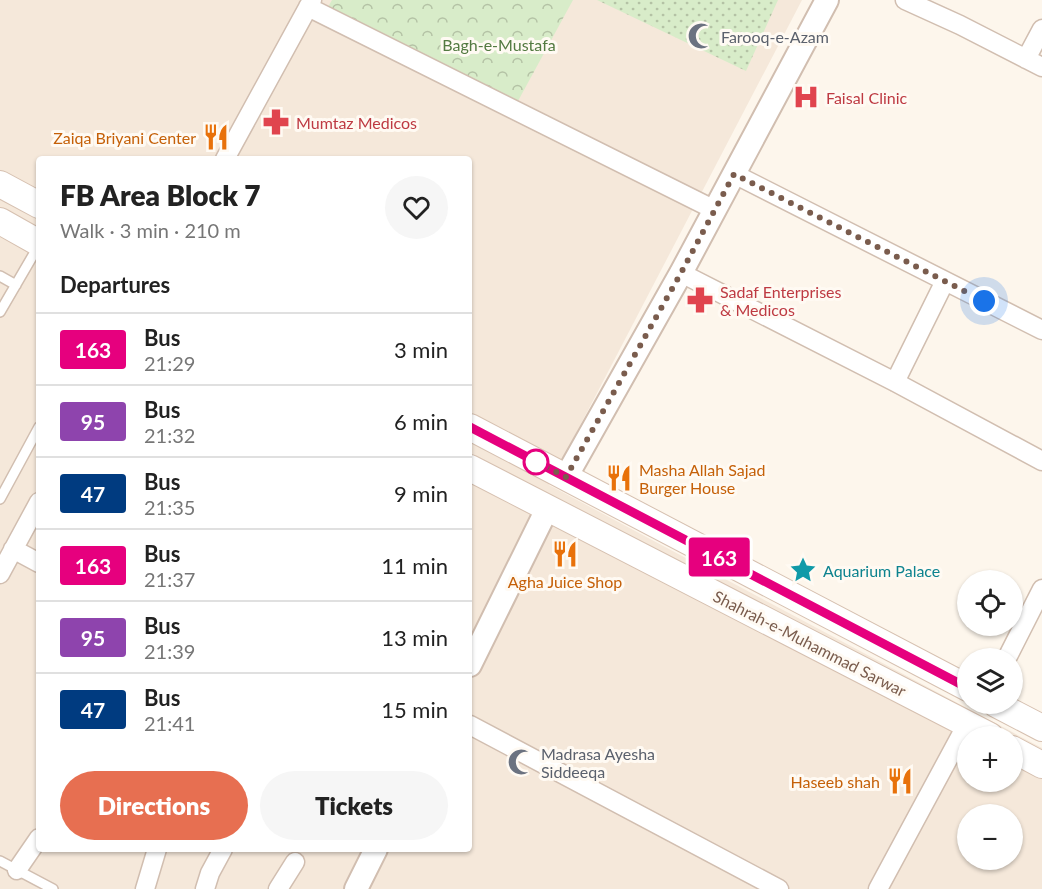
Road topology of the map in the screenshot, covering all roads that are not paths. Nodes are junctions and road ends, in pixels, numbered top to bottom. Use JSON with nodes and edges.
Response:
{"nodes":[{"id":1,"x":827,"y":0,"type":"edge"},
{"id":2,"x":905,"y":0,"type":"edge"},
{"id":3,"x":310,"y":3,"type":"edge"},
{"id":4,"x":1042,"y":29,"type":"edge"},
{"id":5,"x":1026,"y":59,"type":"junction"},
{"id":6,"x":1042,"y":67,"type":"edge"},
{"id":7,"x":227,"y":156,"type":"edge"},
{"id":8,"x":734,"y":174,"type":"junction"},
{"id":9,"x":0,"y":184,"type":"edge"},
{"id":10,"x":36,"y":203,"type":"edge"},
{"id":11,"x":715,"y":210,"type":"junction"},
{"id":12,"x":0,"y":221,"type":"edge"},
{"id":13,"x":36,"y":242,"type":"edge"},
{"id":14,"x":36,"y":249,"type":"edge"},
{"id":15,"x":681,"y":273,"type":"junction"},
{"id":16,"x":0,"y":276,"type":"edge"},
{"id":17,"x":945,"y":281,"type":"junction"},
{"id":18,"x":16,"y":285,"type":"junction"},
{"id":19,"x":0,"y":312,"type":"edge"},
{"id":20,"x":1042,"y":330,"type":"edge"},
{"id":21,"x":895,"y":382,"type":"junction"},
{"id":22,"x":472,"y":428,"type":"edge"},
{"id":23,"x":36,"y":433,"type":"edge"},
{"id":24,"x":1042,"y":461,"type":"edge"},
{"id":25,"x":472,"y":469,"type":"edge"},
{"id":26,"x":566,"y":477,"type":"junction"},
{"id":27,"x":0,"y":499,"type":"edge"},
{"id":28,"x":36,"y":507,"type":"edge"},
{"id":29,"x":547,"y":509,"type":"junction"},
{"id":30,"x":13,"y":549,"type":"junction"},
{"id":31,"x":36,"y":561,"type":"edge"},
{"id":32,"x":0,"y":574,"type":"edge"},
{"id":33,"x":1042,"y":589,"type":"edge"},
{"id":34,"x":1012,"y":648,"type":"edge"},
{"id":35,"x":472,"y":661,"type":"edge"},
{"id":36,"x":957,"y":682,"type":"edge"},
{"id":37,"x":1015,"y":714,"type":"edge"},
{"id":38,"x":967,"y":724,"type":"junction"},
{"id":39,"x":472,"y":726,"type":"edge"},
{"id":40,"x":971,"y":726,"type":"edge"},
{"id":41,"x":1042,"y":728,"type":"edge"},
{"id":42,"x":1023,"y":755,"type":"edge"},
{"id":43,"x":1042,"y":765,"type":"edge"},
{"id":44,"x":36,"y":842,"type":"edge"},
{"id":45,"x":156,"y":852,"type":"edge"},
{"id":46,"x":221,"y":852,"type":"edge"},
{"id":47,"x":374,"y":852,"type":"edge"},
{"id":48,"x":0,"y":861,"type":"edge"},
{"id":49,"x":295,"y":862,"type":"dead end"},
{"id":50,"x":17,"y":870,"type":"junction"},
{"id":51,"x":53,"y":889,"type":"edge"},
{"id":52,"x":145,"y":889,"type":"edge"},
{"id":53,"x":205,"y":889,"type":"edge"},
{"id":54,"x":278,"y":889,"type":"edge"},
{"id":55,"x":356,"y":889,"type":"edge"},
{"id":56,"x":779,"y":889,"type":"edge"},
{"id":57,"x":878,"y":889,"type":"edge"}],
"edges":[{"from":1,"to":8,"type":"street"},
{"from":2,"to":5,"type":"street"},
{"from":3,"to":7,"type":"street"},
{"from":3,"to":11,"type":"street"},
{"from":4,"to":5,"type":"street"},
{"from":5,"to":6,"type":"street"},
{"from":8,"to":11,"type":"street"},
{"from":8,"to":17,"type":"street"},
{"from":9,"to":10,"type":"main road"},
{"from":11,"to":15,"type":"street"},
{"from":12,"to":13,"type":"main road"},
{"from":14,"to":18,"type":"lane"},
{"from":15,"to":21,"type":"street"},
{"from":15,"to":26,"type":"street"},
{"from":16,"to":18,"type":"lane"},
{"from":17,"to":20,"type":"street"},
{"from":17,"to":21,"type":"street"},
{"from":18,"to":19,"type":"lane"},
{"from":21,"to":24,"type":"street"},
{"from":22,"to":26,"type":"main road","name":"Shahrah-e-Muhammad Sarwar"},
{"from":23,"to":27,"type":"lane"},
{"from":25,"to":29,"type":"main road","name":"Shahrah-e-Muhammad Sarwar"},
{"from":26,"to":36,"type":"main road","name":"Shahrah-e-Muhammad Sarwar"},
{"from":28,"to":30,"type":"street"},
{"from":29,"to":35,"type":"street"},
{"from":29,"to":38,"type":"main road","name":"Shahrah-e-Muhammad Sarwar"},
{"from":30,"to":31,"type":"street"},
{"from":30,"to":32,"type":"street"},
{"from":33,"to":34,"type":"street"},
{"from":37,"to":41,"type":"main road"},
{"from":38,"to":40,"type":"main road","name":"Shahrah-e-Muhammad Sarwar"},
{"from":38,"to":57,"type":"street"},
{"from":39,"to":56,"type":"street"},
{"from":42,"to":43,"type":"main road"},
{"from":44,"to":50,"type":"street"},
{"from":45,"to":52,"type":"street"},
{"from":46,"to":53,"type":"street"},
{"from":47,"to":55,"type":"street"},
{"from":48,"to":50,"type":"lane"},
{"from":49,"to":54,"type":"street"},
{"from":50,"to":51,"type":"lane"}]}
